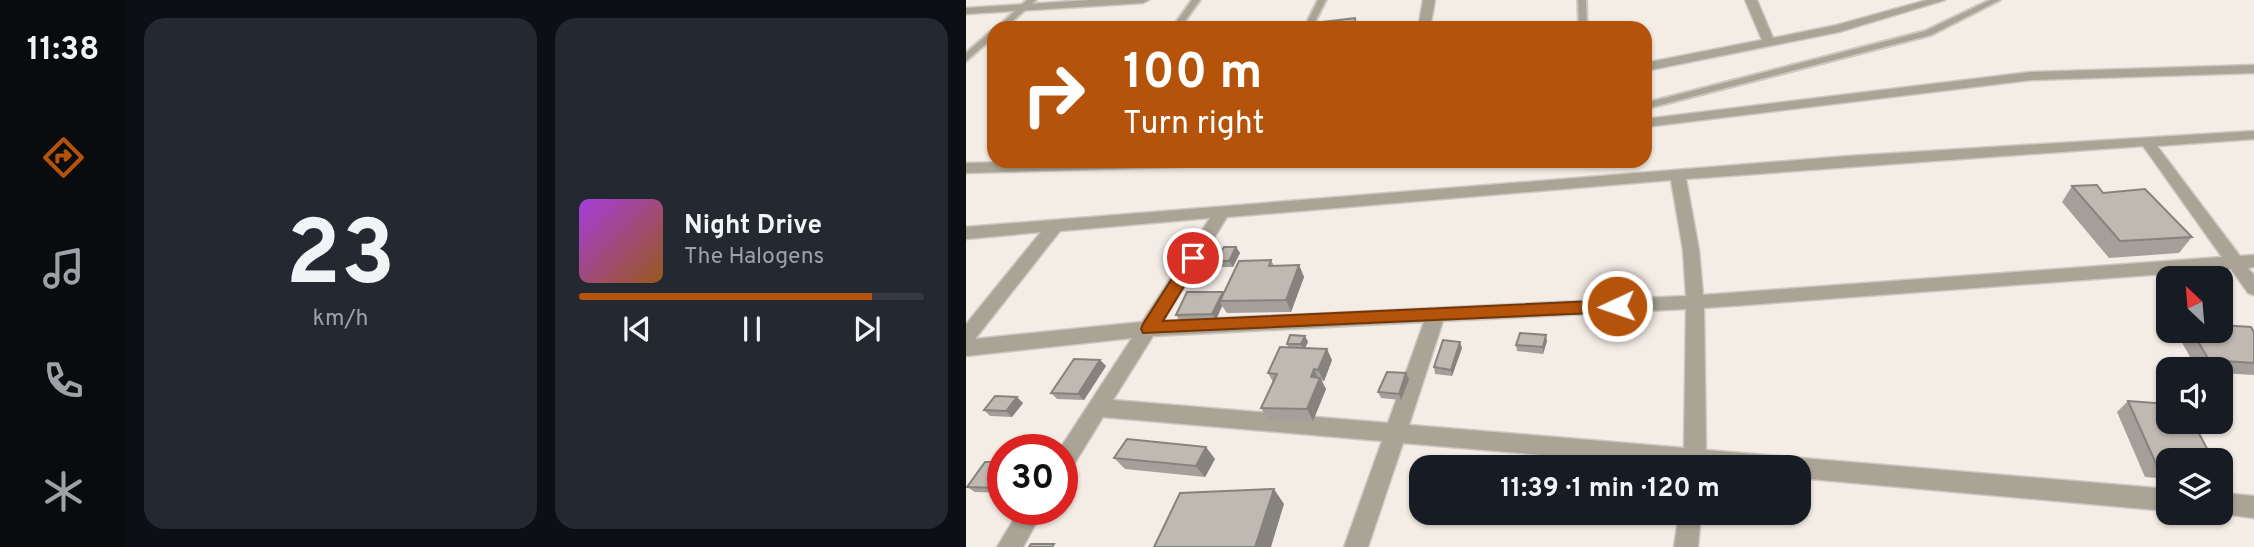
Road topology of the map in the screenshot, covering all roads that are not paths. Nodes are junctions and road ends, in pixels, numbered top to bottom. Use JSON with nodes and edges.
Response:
{"nodes":[{"id":1,"x":1143,"y":0,"type":"edge"},
{"id":2,"x":1196,"y":0,"type":"edge"},
{"id":3,"x":1322,"y":0,"type":"edge"},
{"id":4,"x":1429,"y":0,"type":"edge"},
{"id":5,"x":1582,"y":0,"type":"edge"},
{"id":6,"x":1751,"y":0,"type":"edge"},
{"id":7,"x":1939,"y":0,"type":"edge"},
{"id":8,"x":1996,"y":0,"type":"edge"},
{"id":9,"x":1028,"y":3,"type":"edge"},
{"id":10,"x":966,"y":11,"type":"edge"},
{"id":11,"x":1008,"y":21,"type":"edge"},
{"id":12,"x":1181,"y":21,"type":"edge"},
{"id":13,"x":1312,"y":21,"type":"edge"},
{"id":14,"x":1425,"y":21,"type":"edge"},
{"id":15,"x":1583,"y":21,"type":"edge"},
{"id":16,"x":987,"y":39,"type":"edge"},
{"id":17,"x":1769,"y":42,"type":"junction"},
{"id":18,"x":966,"y":58,"type":"edge"},
{"id":19,"x":1652,"y":66,"type":"edge"},
{"id":20,"x":2254,"y":69,"type":"edge"},
{"id":21,"x":1652,"y":104,"type":"edge"},
{"id":22,"x":1652,"y":122,"type":"edge"},
{"id":23,"x":2254,"y":135,"type":"edge"},
{"id":24,"x":2147,"y":142,"type":"junction"},
{"id":25,"x":987,"y":167,"type":"edge"},
{"id":26,"x":966,"y":168,"type":"edge"},
{"id":27,"x":1678,"y":175,"type":"junction"},
{"id":28,"x":1222,"y":212,"type":"junction"},
{"id":29,"x":1056,"y":225,"type":"junction"},
{"id":30,"x":966,"y":233,"type":"edge"},
{"id":31,"x":2245,"y":262,"type":"edge"},
{"id":32,"x":2254,"y":288,"type":"edge"},
{"id":33,"x":1695,"y":302,"type":"junction"},
{"id":34,"x":1436,"y":315,"type":"junction"},
{"id":35,"x":1149,"y":329,"type":"junction"},
{"id":36,"x":966,"y":337,"type":"edge"},
{"id":37,"x":966,"y":348,"type":"edge"},
{"id":38,"x":1099,"y":408,"type":"junction"},
{"id":39,"x":1393,"y":433,"type":"junction"},
{"id":40,"x":1078,"y":440,"type":"edge"},
{"id":41,"x":1615,"y":455,"type":"edge"},
{"id":42,"x":1696,"y":455,"type":"edge"},
{"id":43,"x":1811,"y":469,"type":"edge"},
{"id":44,"x":2156,"y":499,"type":"edge"},
{"id":45,"x":2233,"y":505,"type":"edge"},
{"id":46,"x":2254,"y":507,"type":"edge"},
{"id":47,"x":1023,"y":525,"type":"edge"},
{"id":48,"x":1689,"y":525,"type":"edge"},
{"id":49,"x":1009,"y":547,"type":"edge"},
{"id":50,"x":1356,"y":547,"type":"edge"},
{"id":51,"x":1686,"y":547,"type":"edge"}],
"edges":[{"from":1,"to":9,"type":"street"},
{"from":2,"to":12,"type":"lane"},
{"from":3,"to":13,"type":"lane"},
{"from":4,"to":14,"type":"street"},
{"from":5,"to":15,"type":"lane"},
{"from":6,"to":17,"type":"street"},
{"from":7,"to":17,"type":"street"},
{"from":8,"to":21,"type":"lane"},
{"from":9,"to":10,"type":"street"},
{"from":9,"to":11,"type":"lane"},
{"from":16,"to":18,"type":"lane"},
{"from":17,"to":19,"type":"street"},
{"from":20,"to":22,"type":"street"},
{"from":23,"to":24,"type":"street"},
{"from":24,"to":27,"type":"street"},
{"from":24,"to":31,"type":"street"},
{"from":25,"to":26,"type":"street"},
{"from":27,"to":28,"type":"street"},
{"from":27,"to":33,"type":"street"},
{"from":28,"to":29,"type":"street"},
{"from":28,"to":35,"type":"street"},
{"from":29,"to":30,"type":"street"},
{"from":29,"to":36,"type":"street"},
{"from":31,"to":32,"type":"street"},
{"from":31,"to":33,"type":"street"},
{"from":33,"to":34,"type":"street"},
{"from":33,"to":42,"type":"street"},
{"from":34,"to":35,"type":"street"},
{"from":34,"to":39,"type":"street"},
{"from":35,"to":37,"type":"street"},
{"from":35,"to":38,"type":"street"},
{"from":38,"to":39,"type":"street"},
{"from":38,"to":40,"type":"street"},
{"from":39,"to":41,"type":"street"},
{"from":39,"to":50,"type":"street"},
{"from":43,"to":44,"type":"street"},
{"from":45,"to":46,"type":"street"},
{"from":47,"to":49,"type":"street"},
{"from":48,"to":51,"type":"street"}]}
